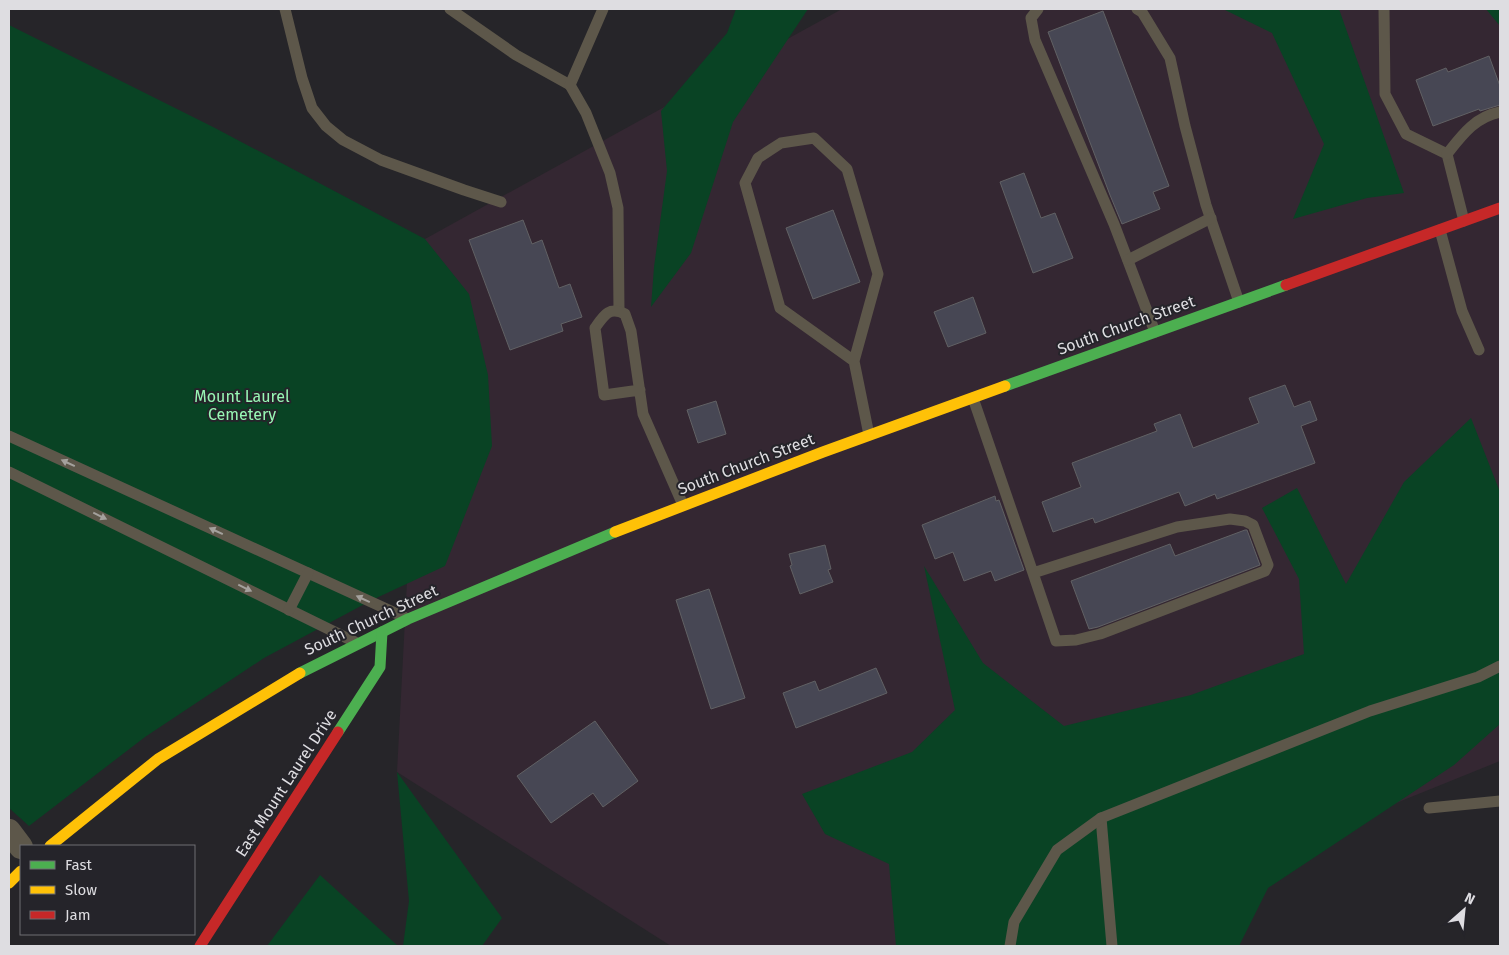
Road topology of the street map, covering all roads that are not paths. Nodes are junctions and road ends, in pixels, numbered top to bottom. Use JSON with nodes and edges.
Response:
{"nodes":[{"id":1,"x":285,"y":9,"type":"edge"},
{"id":2,"x":450,"y":9,"type":"edge"},
{"id":3,"x":602,"y":9,"type":"edge"},
{"id":4,"x":1038,"y":9,"type":"edge"},
{"id":5,"x":1137,"y":9,"type":"edge"},
{"id":6,"x":1384,"y":9,"type":"edge"},
{"id":7,"x":570,"y":85,"type":"junction"},
{"id":8,"x":1500,"y":112,"type":"edge"},
{"id":9,"x":1447,"y":154,"type":"junction"},
{"id":10,"x":501,"y":202,"type":"dead end"},
{"id":11,"x":1500,"y":208,"type":"edge"},
{"id":12,"x":1211,"y":218,"type":"junction"},
{"id":13,"x":1464,"y":221,"type":"junction"},
{"id":14,"x":1440,"y":230,"type":"junction"},
{"id":15,"x":1128,"y":260,"type":"junction"},
{"id":16,"x":1239,"y":302,"type":"junction"},
{"id":17,"x":619,"y":311,"type":"junction"},
{"id":18,"x":1155,"y":332,"type":"junction"},
{"id":19,"x":1479,"y":350,"type":"dead end"},
{"id":20,"x":854,"y":361,"type":"junction"},
{"id":21,"x":640,"y":390,"type":"junction"},
{"id":22,"x":973,"y":398,"type":"junction"},
{"id":23,"x":9,"y":436,"type":"edge"},
{"id":24,"x":869,"y":436,"type":"junction"},
{"id":25,"x":9,"y":472,"type":"edge"},
{"id":26,"x":683,"y":506,"type":"junction"},
{"id":27,"x":308,"y":573,"type":"junction"},
{"id":28,"x":1033,"y":573,"type":"junction"},
{"id":29,"x":289,"y":610,"type":"junction"},
{"id":30,"x":408,"y":619,"type":"junction"},
{"id":31,"x":382,"y":632,"type":"junction"},
{"id":32,"x":358,"y":644,"type":"junction"},
{"id":33,"x":1500,"y":666,"type":"edge"},
{"id":34,"x":1500,"y":801,"type":"edge"},
{"id":35,"x":1429,"y":808,"type":"dead end"},
{"id":36,"x":1100,"y":818,"type":"junction"},
{"id":37,"x":9,"y":831,"type":"edge"},
{"id":38,"x":51,"y":845,"type":"edge"},
{"id":39,"x":20,"y":846,"type":"edge"},
{"id":40,"x":20,"y":872,"type":"edge"},
{"id":41,"x":9,"y":883,"type":"edge"},
{"id":42,"x":200,"y":946,"type":"edge"},
{"id":43,"x":1010,"y":946,"type":"edge"},
{"id":44,"x":1112,"y":946,"type":"edge"}],
"edges":[{"from":1,"to":10,"type":"lane"},
{"from":2,"to":7,"type":"lane"},
{"from":3,"to":7,"type":"lane"},
{"from":4,"to":15,"type":"lane"},
{"from":5,"to":12,"type":"lane"},
{"from":6,"to":9,"type":"lane"},
{"from":7,"to":17,"type":"lane"},
{"from":8,"to":9,"type":"lane"},
{"from":9,"to":13,"type":"lane"},
{"from":11,"to":13,"type":"main road","name":"South Church Street"},
{"from":12,"to":15,"type":"lane"},
{"from":12,"to":16,"type":"lane"},
{"from":13,"to":14,"type":"main road","name":"South Church Street"},
{"from":14,"to":16,"type":"main road","name":"South Church Street"},
{"from":14,"to":19,"type":"lane"},
{"from":15,"to":18,"type":"lane"},
{"from":16,"to":18,"type":"main road","name":"South Church Street"},
{"from":17,"to":21,"type":"lane"},
{"from":17,"to":21,"type":"lane"},
{"from":18,"to":22,"type":"main road","name":"South Church Street"},
{"from":20,"to":20,"type":"lane"},
{"from":20,"to":24,"type":"lane"},
{"from":21,"to":26,"type":"lane"},
{"from":22,"to":24,"type":"main road","name":"South Church Street"},
{"from":22,"to":28,"type":"lane"},
{"from":27,"to":23,"type":"lane","one_way":true},
{"from":24,"to":26,"type":"main road","name":"South Church Street"},
{"from":25,"to":29,"type":"lane","one_way":true},
{"from":26,"to":30,"type":"main road","name":"South Church Street"},
{"from":27,"to":29,"type":"lane"},
{"from":30,"to":27,"type":"lane","one_way":true},
{"from":28,"to":28,"type":"lane"},
{"from":29,"to":32,"type":"lane"},
{"from":30,"to":31,"type":"main road","name":"South Church Street"},
{"from":31,"to":32,"type":"main road","name":"South Church Street"},
{"from":31,"to":42,"type":"main road","name":"East Mount Laurel Drive"},
{"from":32,"to":38,"type":"main road","name":"South Church Street"},
{"from":33,"to":36,"type":"lane"},
{"from":34,"to":35,"type":"lane"},
{"from":36,"to":43,"type":"lane"},
{"from":36,"to":44,"type":"lane"},
{"from":37,"to":39,"type":"street"},
{"from":40,"to":41,"type":"main road"}]}
